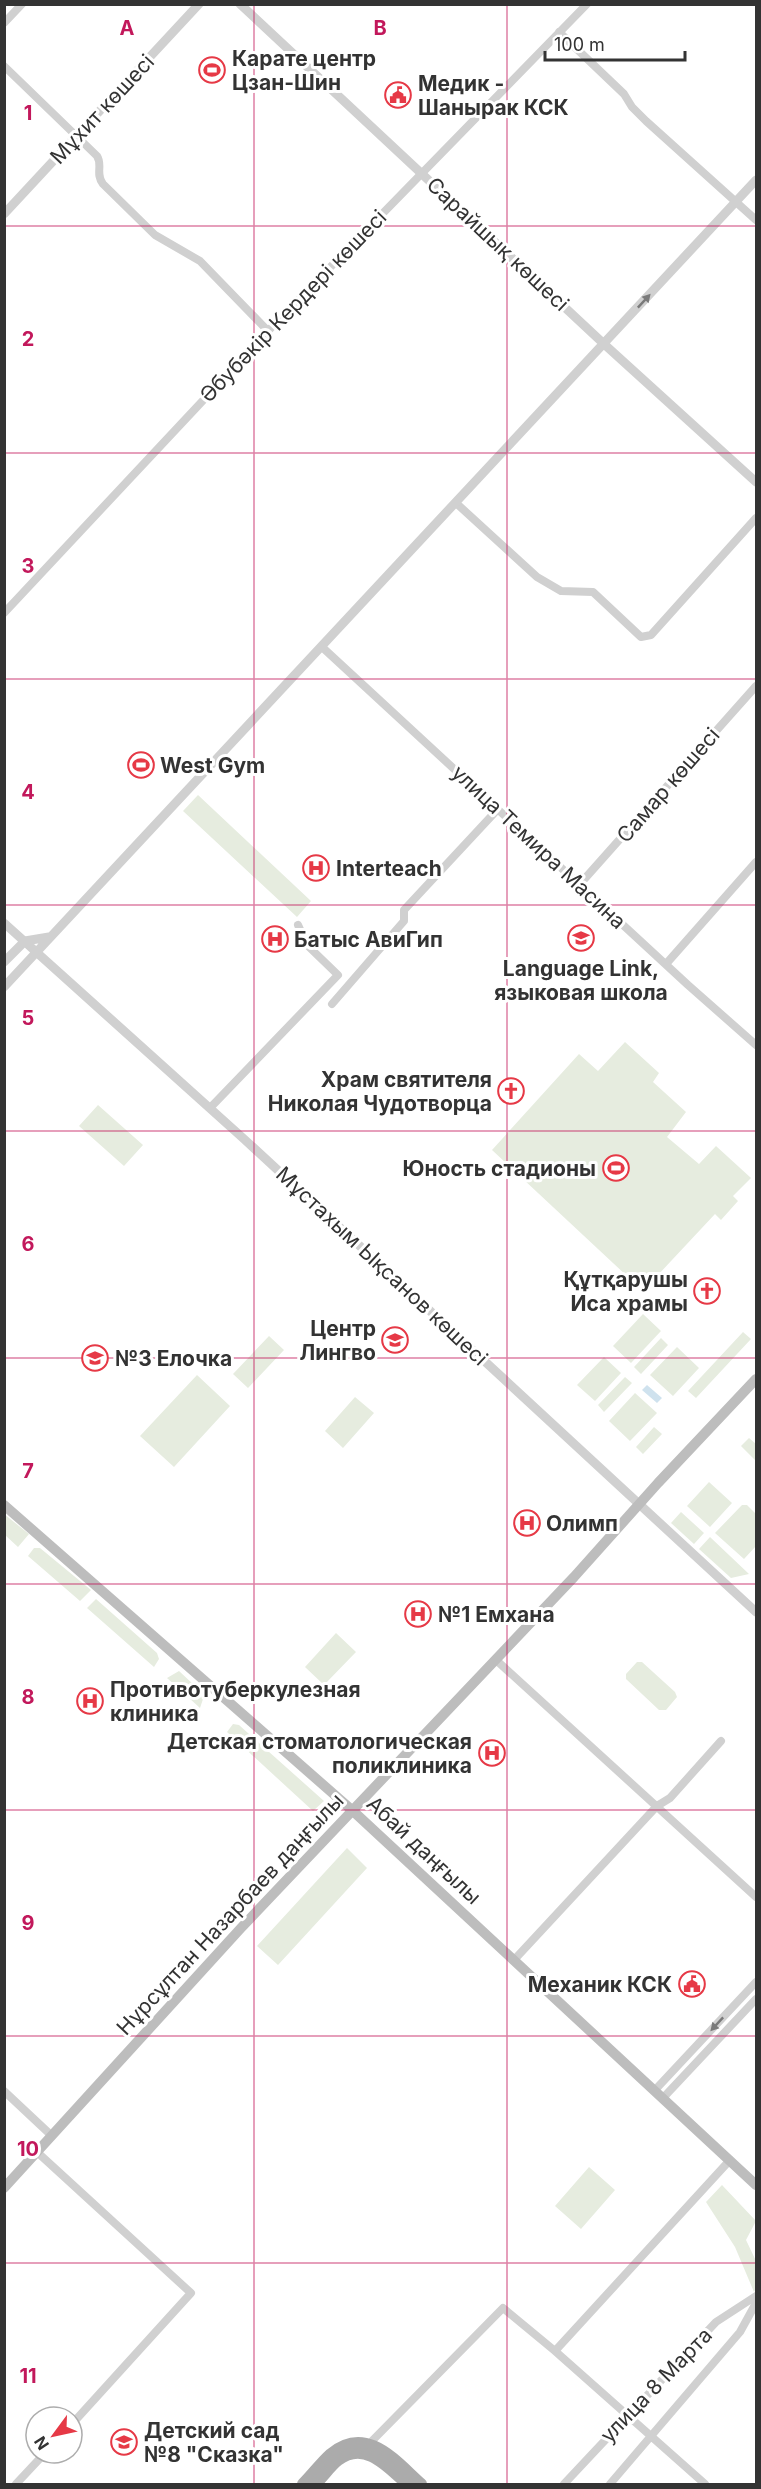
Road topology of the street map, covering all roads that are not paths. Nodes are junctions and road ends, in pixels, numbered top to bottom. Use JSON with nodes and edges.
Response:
{"nodes":[{"id":1,"x":22,"y":4,"type":"edge"},
{"id":2,"x":199,"y":4,"type":"edge"},
{"id":3,"x":240,"y":4,"type":"edge"},
{"id":4,"x":587,"y":4,"type":"edge"},
{"id":5,"x":4,"y":23,"type":"edge"},
{"id":6,"x":560,"y":32,"type":"junction"},
{"id":7,"x":4,"y":66,"type":"edge"},
{"id":8,"x":77,"y":136,"type":"junction"},
{"id":9,"x":421,"y":172,"type":"junction"},
{"id":10,"x":756,"y":180,"type":"edge"},
{"id":11,"x":736,"y":202,"type":"junction"},
{"id":12,"x":4,"y":214,"type":"edge"},
{"id":13,"x":756,"y":220,"type":"edge"},
{"id":14,"x":267,"y":331,"type":"junction"},
{"id":15,"x":604,"y":344,"type":"junction"},
{"id":16,"x":756,"y":482,"type":"edge"},
{"id":17,"x":456,"y":503,"type":"junction"},
{"id":18,"x":756,"y":518,"type":"edge"},
{"id":19,"x":4,"y":613,"type":"edge"},
{"id":20,"x":322,"y":647,"type":"junction"},
{"id":21,"x":756,"y":686,"type":"edge"},
{"id":22,"x":498,"y":809,"type":"junction"},
{"id":23,"x":756,"y":862,"type":"edge"},
{"id":24,"x":580,"y":884,"type":"junction"},
{"id":25,"x":4,"y":923,"type":"edge"},
{"id":26,"x":298,"y":925,"type":"dead end"},
{"id":27,"x":49,"y":938,"type":"junction"},
{"id":28,"x":25,"y":941,"type":"junction"},
{"id":29,"x":37,"y":952,"type":"junction"},
{"id":30,"x":4,"y":962,"type":"edge"},
{"id":31,"x":666,"y":964,"type":"junction"},
{"id":32,"x":4,"y":987,"type":"edge"},
{"id":33,"x":332,"y":1004,"type":"dead end"},
{"id":34,"x":756,"y":1045,"type":"edge"},
{"id":35,"x":210,"y":1108,"type":"junction"},
{"id":36,"x":756,"y":1379,"type":"edge"},
{"id":37,"x":639,"y":1504,"type":"junction"},
{"id":38,"x":4,"y":1505,"type":"edge"},
{"id":39,"x":756,"y":1612,"type":"edge"},
{"id":40,"x":496,"y":1660,"type":"junction"},
{"id":41,"x":721,"y":1741,"type":"dead end"},
{"id":42,"x":657,"y":1806,"type":"junction"},
{"id":43,"x":353,"y":1811,"type":"junction"},
{"id":44,"x":756,"y":1897,"type":"edge"},
{"id":45,"x":514,"y":1960,"type":"junction"},
{"id":46,"x":756,"y":1982,"type":"edge"},
{"id":47,"x":756,"y":1999,"type":"edge"},
{"id":48,"x":655,"y":2090,"type":"junction"},
{"id":49,"x":4,"y":2091,"type":"edge"},
{"id":50,"x":663,"y":2098,"type":"junction"},
{"id":51,"x":52,"y":2136,"type":"junction"},
{"id":52,"x":38,"y":2152,"type":"junction"},
{"id":53,"x":730,"y":2160,"type":"junction"},
{"id":54,"x":756,"y":2185,"type":"edge"},
{"id":55,"x":4,"y":2188,"type":"edge"},
{"id":56,"x":756,"y":2296,"type":"edge"},
{"id":57,"x":756,"y":2303,"type":"edge"},
{"id":58,"x":555,"y":2350,"type":"junction"},
{"id":59,"x":84,"y":2411,"type":"edge"},
{"id":60,"x":627,"y":2416,"type":"junction"},
{"id":61,"x":651,"y":2437,"type":"junction"},
{"id":62,"x":367,"y":2448,"type":"junction"},
{"id":63,"x":34,"y":2465,"type":"edge"},
{"id":64,"x":16,"y":2484,"type":"edge"},
{"id":65,"x":303,"y":2484,"type":"edge"},
{"id":66,"x":315,"y":2484,"type":"edge"},
{"id":67,"x":407,"y":2484,"type":"edge"},
{"id":68,"x":421,"y":2484,"type":"edge"},
{"id":69,"x":564,"y":2484,"type":"edge"},
{"id":70,"x":610,"y":2484,"type":"edge"},
{"id":71,"x":705,"y":2484,"type":"edge"}],
"edges":[{"from":1,"to":5,"type":"street"},
{"from":2,"to":8,"type":"street","name":"Мұхит көшесі"},
{"from":3,"to":9,"type":"street","name":"Сарайшық көшесі"},
{"from":4,"to":6,"type":"street","name":"Әбубәкір Кердері көшесі"},
{"from":6,"to":9,"type":"street","name":"Әбубәкір Кердері көшесі"},
{"from":6,"to":11,"type":"street"},
{"from":7,"to":8,"type":"street"},
{"from":8,"to":12,"type":"street","name":"Мұхит көшесі"},
{"from":8,"to":14,"type":"street"},
{"from":9,"to":14,"type":"street","name":"Әбубәкір Кердері көшесі"},
{"from":9,"to":15,"type":"street","name":"Сарайшық көшесі"},
{"from":10,"to":11,"type":"street"},
{"from":11,"to":13,"type":"street"},
{"from":15,"to":11,"type":"street","one_way":true},
{"from":14,"to":19,"type":"street","name":"Әбубәкір Кердері көшесі"},
{"from":15,"to":16,"type":"street","name":"Сарайшық көшесі"},
{"from":15,"to":17,"type":"street"},
{"from":17,"to":18,"type":"street"},
{"from":17,"to":20,"type":"street"},
{"from":20,"to":22,"type":"street","name":"улица Темира Масина"},
{"from":20,"to":27,"type":"street"},
{"from":21,"to":24,"type":"street","name":"Самар көшесі"},
{"from":22,"to":24,"type":"street","name":"улица Темира Масина"},
{"from":22,"to":33,"type":"street"},
{"from":23,"to":31,"type":"street"},
{"from":24,"to":31,"type":"street","name":"улица Темира Масина"},
{"from":25,"to":28,"type":"street","name":"Мұстахым Ықсанов көшесі"},
{"from":26,"to":35,"type":"street"},
{"from":27,"to":28,"type":"street"},
{"from":27,"to":29,"type":"street"},
{"from":28,"to":29,"type":"street","name":"Мұстахым Ықсанов көшесі"},
{"from":28,"to":30,"type":"street"},
{"from":29,"to":32,"type":"street"},
{"from":29,"to":35,"type":"street","name":"Мұстахым Ықсанов көшесі"},
{"from":31,"to":34,"type":"street","name":"улица Темира Масина"},
{"from":35,"to":37,"type":"street","name":"Мұстахым Ықсанов көшесі"},
{"from":36,"to":37,"type":"main road","name":"Нұрсұлтан Назарбаев даңғылы"},
{"from":37,"to":39,"type":"street","name":"Мұстахым Ықсанов көшесі"},
{"from":37,"to":40,"type":"main road","name":"Нұрсұлтан Назарбаев даңғылы"},
{"from":38,"to":43,"type":"main road","name":"Абай даңғылы"},
{"from":40,"to":42,"type":"street"},
{"from":40,"to":43,"type":"main road","name":"Нұрсұлтан Назарбаев даңғылы"},
{"from":41,"to":42,"type":"street"},
{"from":42,"to":44,"type":"street"},
{"from":42,"to":45,"type":"street"},
{"from":43,"to":45,"type":"main road","name":"Абай даңғылы"},
{"from":43,"to":51,"type":"main road","name":"Нұрсұлтан Назарбаев даңғылы"},
{"from":45,"to":48,"type":"main road","name":"Абай даңғылы"},
{"from":46,"to":48,"type":"street","one_way":true},
{"from":47,"to":50,"type":"street"},
{"from":48,"to":50,"type":"main road","name":"Абай даңғылы"},
{"from":49,"to":51,"type":"street"},
{"from":50,"to":53,"type":"main road","name":"Абай даңғылы"},
{"from":51,"to":52,"type":"main road","name":"Нұрсұлтан Назарбаев даңғылы"},
{"from":52,"to":55,"type":"main road","name":"Нұрсұлтан Назарбаев даңғылы"},
{"from":52,"to":59,"type":"street"},
{"from":53,"to":54,"type":"main road","name":"Абай даңғылы"},
{"from":53,"to":58,"type":"street"},
{"from":56,"to":60,"type":"street","name":"улица 8 Марта"},
{"from":57,"to":61,"type":"street","name":"улица 8 Марта"},
{"from":58,"to":60,"type":"street"},
{"from":58,"to":62,"type":"street"},
{"from":60,"to":61,"type":"street"},
{"from":60,"to":69,"type":"street","name":"улица 8 Марта"},
{"from":61,"to":70,"type":"street","name":"улица 8 Марта"},
{"from":61,"to":71,"type":"street"},
{"from":62,"to":65,"type":"main road"},
{"from":62,"to":66,"type":"main road"},
{"from":62,"to":67,"type":"main road"},
{"from":62,"to":68,"type":"main road"},
{"from":63,"to":64,"type":"street"}]}
